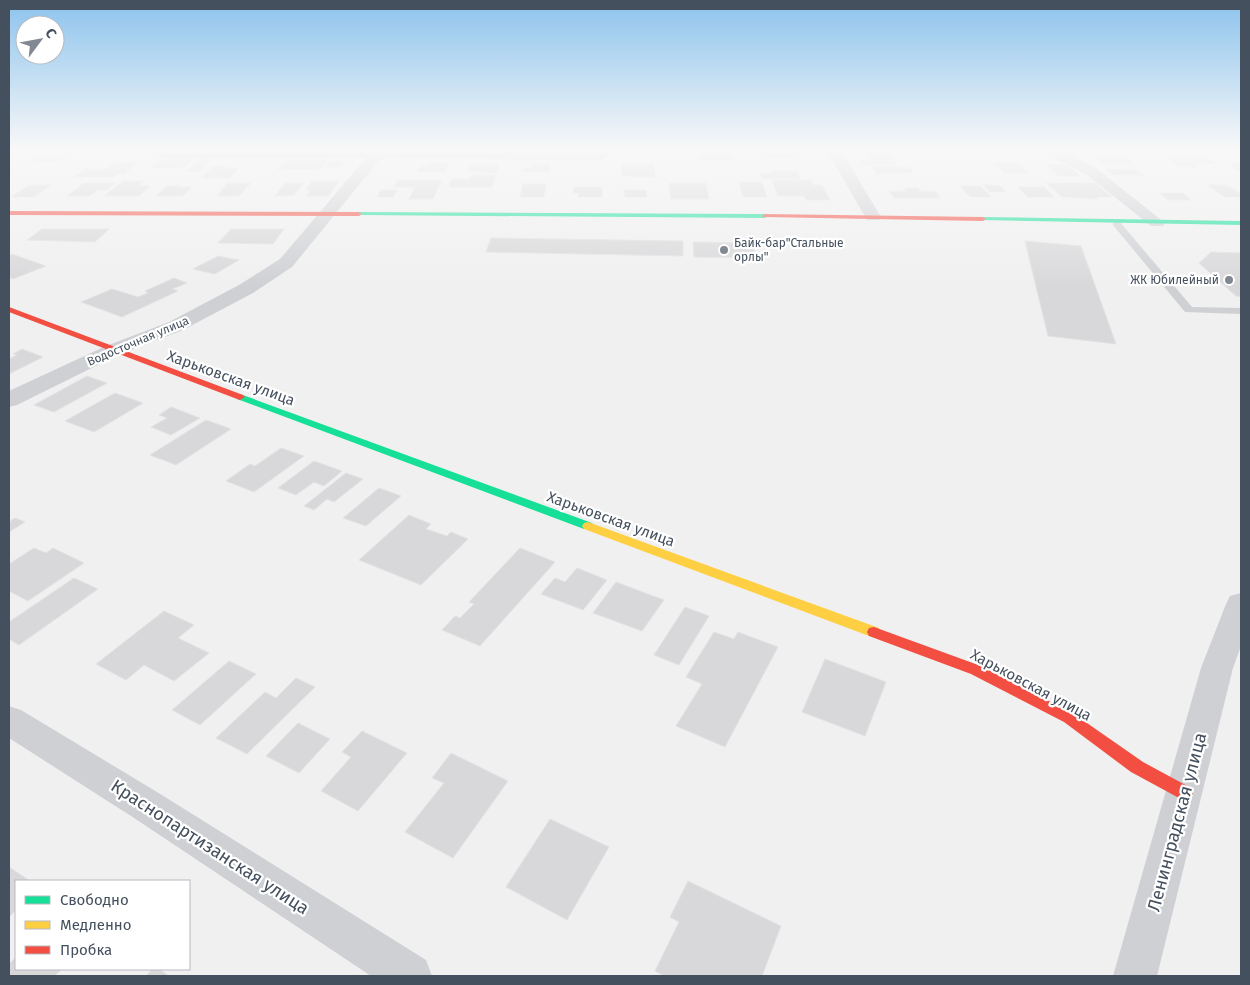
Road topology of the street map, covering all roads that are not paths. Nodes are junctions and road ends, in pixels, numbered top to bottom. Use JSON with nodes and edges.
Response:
{"nodes":[{"id":1,"x":343,"y":195,"type":"edge"},
{"id":2,"x":860,"y":195,"type":"edge"},
{"id":3,"x":1121,"y":195,"type":"edge"},
{"id":4,"x":9,"y":213,"type":"edge"},
{"id":5,"x":328,"y":213,"type":"junction"},
{"id":6,"x":873,"y":218,"type":"junction"},
{"id":7,"x":1116,"y":223,"type":"junction"},
{"id":8,"x":1157,"y":223,"type":"junction"},
{"id":9,"x":1241,"y":223,"type":"edge"},
{"id":10,"x":9,"y":309,"type":"edge"},
{"id":11,"x":1241,"y":311,"type":"edge"},
{"id":12,"x":113,"y":350,"type":"junction"},
{"id":13,"x":9,"y":400,"type":"edge"},
{"id":14,"x":1241,"y":604,"type":"edge"},
{"id":15,"x":9,"y":720,"type":"edge"},
{"id":16,"x":1185,"y":793,"type":"junction"},
{"id":17,"x":410,"y":976,"type":"edge"},
{"id":18,"x":1135,"y":976,"type":"edge"}],
"edges":[{"from":1,"to":5,"type":"street","name":"Водосточная улица"},
{"from":2,"to":6,"type":"street"},
{"from":3,"to":8,"type":"street"},
{"from":4,"to":5,"type":"street"},
{"from":5,"to":6,"type":"street"},
{"from":5,"to":12,"type":"street","name":"Водосточная улица"},
{"from":6,"to":7,"type":"street"},
{"from":7,"to":8,"type":"street"},
{"from":7,"to":11,"type":"lane"},
{"from":8,"to":9,"type":"street"},
{"from":10,"to":12,"type":"street","name":"Харьковская улица"},
{"from":12,"to":13,"type":"street","name":"Водосточная улица"},
{"from":12,"to":16,"type":"street","name":"Харьковская улица"},
{"from":14,"to":16,"type":"street","name":"Ленинградская улица"},
{"from":15,"to":17,"type":"street","name":"Краснопартизанская улица"},
{"from":16,"to":18,"type":"street","name":"Ленинградская улица"}]}
